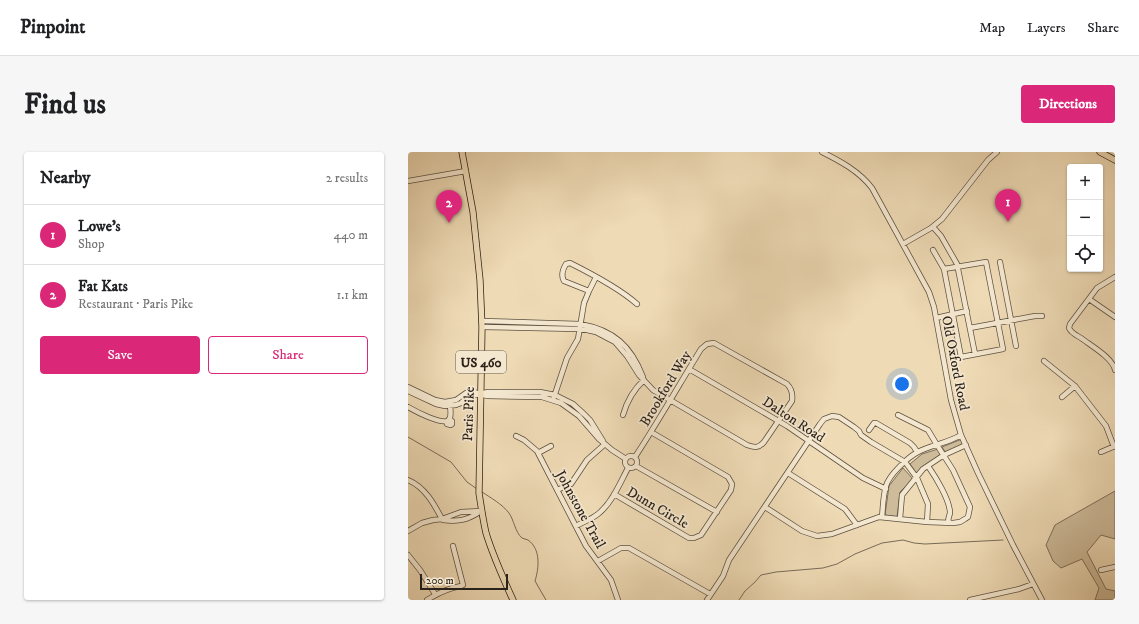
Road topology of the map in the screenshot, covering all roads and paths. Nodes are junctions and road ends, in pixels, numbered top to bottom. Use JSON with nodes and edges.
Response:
{"nodes":[{"id":1,"x":462,"y":152,"type":"edge"},
{"id":2,"x":822,"y":152,"type":"edge"},
{"id":3,"x":997,"y":152,"type":"edge"},
{"id":4,"x":1100,"y":152,"type":"edge"},
{"id":5,"x":1115,"y":160,"type":"edge"},
{"id":6,"x":466,"y":171,"type":"junction"},
{"id":7,"x":408,"y":181,"type":"edge"},
{"id":8,"x":933,"y":226,"type":"junction"},
{"id":9,"x":903,"y":244,"type":"junction"},
{"id":10,"x":933,"y":250,"type":"dead end"},
{"id":11,"x":1000,"y":262,"type":"dead end"},
{"id":12,"x":958,"y":266,"type":"junction"},
{"id":13,"x":944,"y":269,"type":"junction"},
{"id":14,"x":1115,"y":276,"type":"edge"},
{"id":15,"x":596,"y":277,"type":"junction"},
{"id":16,"x":589,"y":291,"type":"junction"},
{"id":17,"x":1089,"y":299,"type":"junction"},
{"id":18,"x":637,"y":304,"type":"dead end"},
{"id":19,"x":967,"y":311,"type":"junction"},
{"id":20,"x":953,"y":314,"type":"junction"},
{"id":21,"x":1042,"y":316,"type":"dead end"},
{"id":22,"x":1115,"y":317,"type":"edge"},
{"id":23,"x":936,"y":318,"type":"junction"},
{"id":24,"x":1011,"y":321,"type":"junction"},
{"id":25,"x":998,"y":323,"type":"junction"},
{"id":26,"x":482,"y":324,"type":"junction"},
{"id":27,"x":580,"y":326,"type":"junction"},
{"id":28,"x":970,"y":328,"type":"junction"},
{"id":29,"x":1016,"y":346,"type":"dead end"},
{"id":30,"x":975,"y":354,"type":"junction"},
{"id":31,"x":1044,"y":361,"type":"dead end"},
{"id":32,"x":689,"y":369,"type":"junction"},
{"id":33,"x":1115,"y":370,"type":"edge"},
{"id":34,"x":644,"y":380,"type":"junction"},
{"id":35,"x":1075,"y":386,"type":"junction"},
{"id":36,"x":408,"y":387,"type":"edge"},
{"id":37,"x":408,"y":391,"type":"edge"},
{"id":38,"x":481,"y":393,"type":"junction"},
{"id":39,"x":555,"y":395,"type":"junction"},
{"id":40,"x":1062,"y":397,"type":"dead end"},
{"id":41,"x":670,"y":400,"type":"junction"},
{"id":42,"x":553,"y":401,"type":"junction"},
{"id":43,"x":450,"y":404,"type":"junction"},
{"id":44,"x":408,"y":407,"type":"edge"},
{"id":45,"x":898,"y":414,"type":"dead end"},
{"id":46,"x":623,"y":415,"type":"dead end"},
{"id":47,"x":582,"y":416,"type":"junction"},
{"id":48,"x":778,"y":421,"type":"junction"},
{"id":49,"x":869,"y":430,"type":"dead end"},
{"id":50,"x":651,"y":432,"type":"junction"},
{"id":51,"x":961,"y":435,"type":"junction"},
{"id":52,"x":516,"y":436,"type":"dead end"},
{"id":53,"x":809,"y":442,"type":"junction"},
{"id":54,"x":605,"y":444,"type":"junction"},
{"id":55,"x":937,"y":445,"type":"junction"},
{"id":56,"x":966,"y":445,"type":"junction"},
{"id":57,"x":551,"y":446,"type":"dead end"},
{"id":58,"x":1115,"y":447,"type":"edge"},
{"id":59,"x":917,"y":452,"type":"junction"},
{"id":60,"x":1101,"y":452,"type":"dead end"},
{"id":61,"x":538,"y":453,"type":"junction"},
{"id":62,"x":944,"y":455,"type":"junction"},
{"id":63,"x":635,"y":457,"type":"junction"},
{"id":64,"x":626,"y":459,"type":"junction"},
{"id":65,"x":905,"y":462,"type":"junction"},
{"id":66,"x":636,"y":466,"type":"junction"},
{"id":67,"x":928,"y":466,"type":"junction"},
{"id":68,"x":628,"y":468,"type":"junction"},
{"id":69,"x":788,"y":473,"type":"junction"},
{"id":70,"x":916,"y":478,"type":"junction"},
{"id":71,"x":408,"y":480,"type":"edge"},
{"id":72,"x":886,"y":489,"type":"junction"},
{"id":73,"x":557,"y":490,"type":"junction"},
{"id":74,"x":614,"y":494,"type":"junction"},
{"id":75,"x":765,"y":507,"type":"junction"},
{"id":76,"x":482,"y":511,"type":"junction"},
{"id":77,"x":717,"y":512,"type":"junction"},
{"id":78,"x":882,"y":517,"type":"junction"},
{"id":79,"x":442,"y":519,"type":"junction"},
{"id":80,"x":900,"y":519,"type":"junction"},
{"id":81,"x":927,"y":522,"type":"junction"},
{"id":82,"x":948,"y":523,"type":"junction"},
{"id":83,"x":856,"y":525,"type":"junction"},
{"id":84,"x":576,"y":526,"type":"junction"},
{"id":85,"x":408,"y":530,"type":"edge"},
{"id":86,"x":453,"y":546,"type":"dead end"},
{"id":87,"x":408,"y":555,"type":"edge"},
{"id":88,"x":598,"y":561,"type":"junction"},
{"id":89,"x":1115,"y":567,"type":"edge"},
{"id":90,"x":1101,"y":570,"type":"dead end"},
{"id":91,"x":1033,"y":584,"type":"junction"},
{"id":92,"x":435,"y":594,"type":"junction"},
{"id":93,"x":710,"y":594,"type":"junction"},
{"id":94,"x":982,"y":599,"type":"edge"},
{"id":95,"x":427,"y":600,"type":"edge"},
{"id":96,"x":513,"y":600,"type":"edge"},
{"id":97,"x":618,"y":600,"type":"edge"},
{"id":98,"x":707,"y":600,"type":"edge"},
{"id":99,"x":970,"y":600,"type":"edge"},
{"id":100,"x":1042,"y":600,"type":"edge"}],
"edges":[{"from":1,"to":6,"type":"main road","name":"Paris Pike","number":"US 460"},
{"from":2,"to":9,"type":"street","name":"Old Oxford Road"},
{"from":3,"to":8,"type":"street"},
{"from":4,"to":5,"type":"main road"},
{"from":6,"to":7,"type":"street"},
{"from":6,"to":26,"type":"main road","name":"Paris Pike","number":"US 460"},
{"from":8,"to":9,"type":"street"},
{"from":8,"to":12,"type":"street"},
{"from":9,"to":23,"type":"street","name":"Old Oxford Road"},
{"from":10,"to":13,"type":"street"},
{"from":11,"to":24,"type":"street"},
{"from":12,"to":13,"type":"street"},
{"from":12,"to":19,"type":"street"},
{"from":12,"to":25,"type":"street"},
{"from":13,"to":20,"type":"street"},
{"from":14,"to":17,"type":"street"},
{"from":15,"to":16,"type":"street"},
{"from":15,"to":16,"type":"street"},
{"from":15,"to":18,"type":"street"},
{"from":16,"to":27,"type":"street"},
{"from":17,"to":22,"type":"street"},
{"from":17,"to":33,"type":"street"},
{"from":19,"to":20,"type":"street"},
{"from":19,"to":28,"type":"street"},
{"from":20,"to":23,"type":"street"},
{"from":20,"to":30,"type":"street"},
{"from":21,"to":24,"type":"street"},
{"from":23,"to":51,"type":"street","name":"Old Oxford Road"},
{"from":24,"to":25,"type":"street"},
{"from":24,"to":29,"type":"street"},
{"from":25,"to":28,"type":"street"},
{"from":25,"to":30,"type":"street"},
{"from":26,"to":27,"type":"street"},
{"from":26,"to":38,"type":"main road","name":"Paris Pike","number":"US 460"},
{"from":27,"to":34,"type":"street"},
{"from":27,"to":39,"type":"street"},
{"from":28,"to":30,"type":"street"},
{"from":31,"to":35,"type":"street"},
{"from":32,"to":41,"type":"street","name":"Brookford Way"},
{"from":32,"to":48,"type":"street","name":"Dalton Road"},
{"from":32,"to":48,"type":"street","name":"Brookford Way"},
{"from":34,"to":41,"type":"street"},
{"from":34,"to":46,"type":"street"},
{"from":35,"to":40,"type":"street"},
{"from":35,"to":58,"type":"street"},
{"from":36,"to":43,"type":"street"},
{"from":37,"to":43,"type":"street"},
{"from":38,"to":39,"type":"street"},
{"from":38,"to":42,"type":"street"},
{"from":38,"to":43,"type":"street"},
{"from":38,"to":76,"type":"main road","name":"Paris Pike","number":"US 460"},
{"from":39,"to":42,"type":"street"},
{"from":39,"to":47,"type":"street"},
{"from":41,"to":48,"type":"street"},
{"from":41,"to":50,"type":"street","name":"Brookford Way"},
{"from":42,"to":47,"type":"street"},
{"from":43,"to":44,"type":"street"},
{"from":45,"to":55,"type":"street"},
{"from":47,"to":54,"type":"street"},
{"from":48,"to":53,"type":"street","name":"Dalton Road"},
{"from":49,"to":59,"type":"street"},
{"from":50,"to":63,"type":"street","name":"Brookford Way"},
{"from":50,"to":77,"type":"street","name":"Dunn Circle"},
{"from":51,"to":55,"type":"street"},
{"from":51,"to":56,"type":"street","name":"Old Oxford Road"},
{"from":52,"to":61,"type":"street","name":"Johnstone Trail"},
{"from":53,"to":65,"type":"street"},
{"from":53,"to":69,"type":"street"},
{"from":53,"to":72,"type":"street","name":"Dalton Road"},
{"from":54,"to":64,"type":"street"},
{"from":54,"to":73,"type":"street"},
{"from":55,"to":59,"type":"street"},
{"from":55,"to":62,"type":"street"},
{"from":56,"to":62,"type":"street"},
{"from":56,"to":91,"type":"street","name":"Old Oxford Road"},
{"from":57,"to":61,"type":"street"},
{"from":58,"to":60,"type":"street"},
{"from":59,"to":65,"type":"street"},
{"from":61,"to":73,"type":"street","name":"Johnstone Trail"},
{"from":62,"to":67,"type":"street"},
{"from":62,"to":82,"type":"street"},
{"from":63,"to":64,"type":"street"},
{"from":63,"to":66,"type":"street"},
{"from":64,"to":68,"type":"street"},
{"from":65,"to":70,"type":"street"},
{"from":65,"to":72,"type":"street"},
{"from":66,"to":68,"type":"street"},
{"from":66,"to":77,"type":"street"},
{"from":67,"to":70,"type":"street"},
{"from":67,"to":82,"type":"street"},
{"from":68,"to":74,"type":"street"},
{"from":69,"to":75,"type":"street"},
{"from":69,"to":83,"type":"street"},
{"from":70,"to":80,"type":"street"},
{"from":70,"to":81,"type":"street"},
{"from":71,"to":79,"type":"street"},
{"from":72,"to":78,"type":"street"},
{"from":73,"to":84,"type":"street","name":"Johnstone Trail"},
{"from":74,"to":77,"type":"street","name":"Dunn Circle"},
{"from":74,"to":84,"type":"street"},
{"from":75,"to":83,"type":"street"},
{"from":75,"to":93,"type":"street"},
{"from":76,"to":79,"type":"street"},
{"from":76,"to":79,"type":"street"},
{"from":76,"to":96,"type":"main road","name":"Paris Pike","number":"US 460"},
{"from":78,"to":80,"type":"street"},
{"from":78,"to":83,"type":"street"},
{"from":79,"to":85,"type":"street"},
{"from":80,"to":81,"type":"street"},
{"from":81,"to":82,"type":"street"},
{"from":84,"to":88,"type":"street","name":"Johnstone Trail"},
{"from":86,"to":92,"type":"street"},
{"from":87,"to":92,"type":"street"},
{"from":88,"to":93,"type":"street"},
{"from":88,"to":97,"type":"street","name":"Johnstone Trail"},
{"from":89,"to":90,"type":"street"},
{"from":91,"to":94,"type":"street"},
{"from":91,"to":100,"type":"street","name":"Old Oxford Road"},
{"from":92,"to":95,"type":"street"},
{"from":93,"to":98,"type":"street"},
{"from":94,"to":99,"type":"street"}]}
